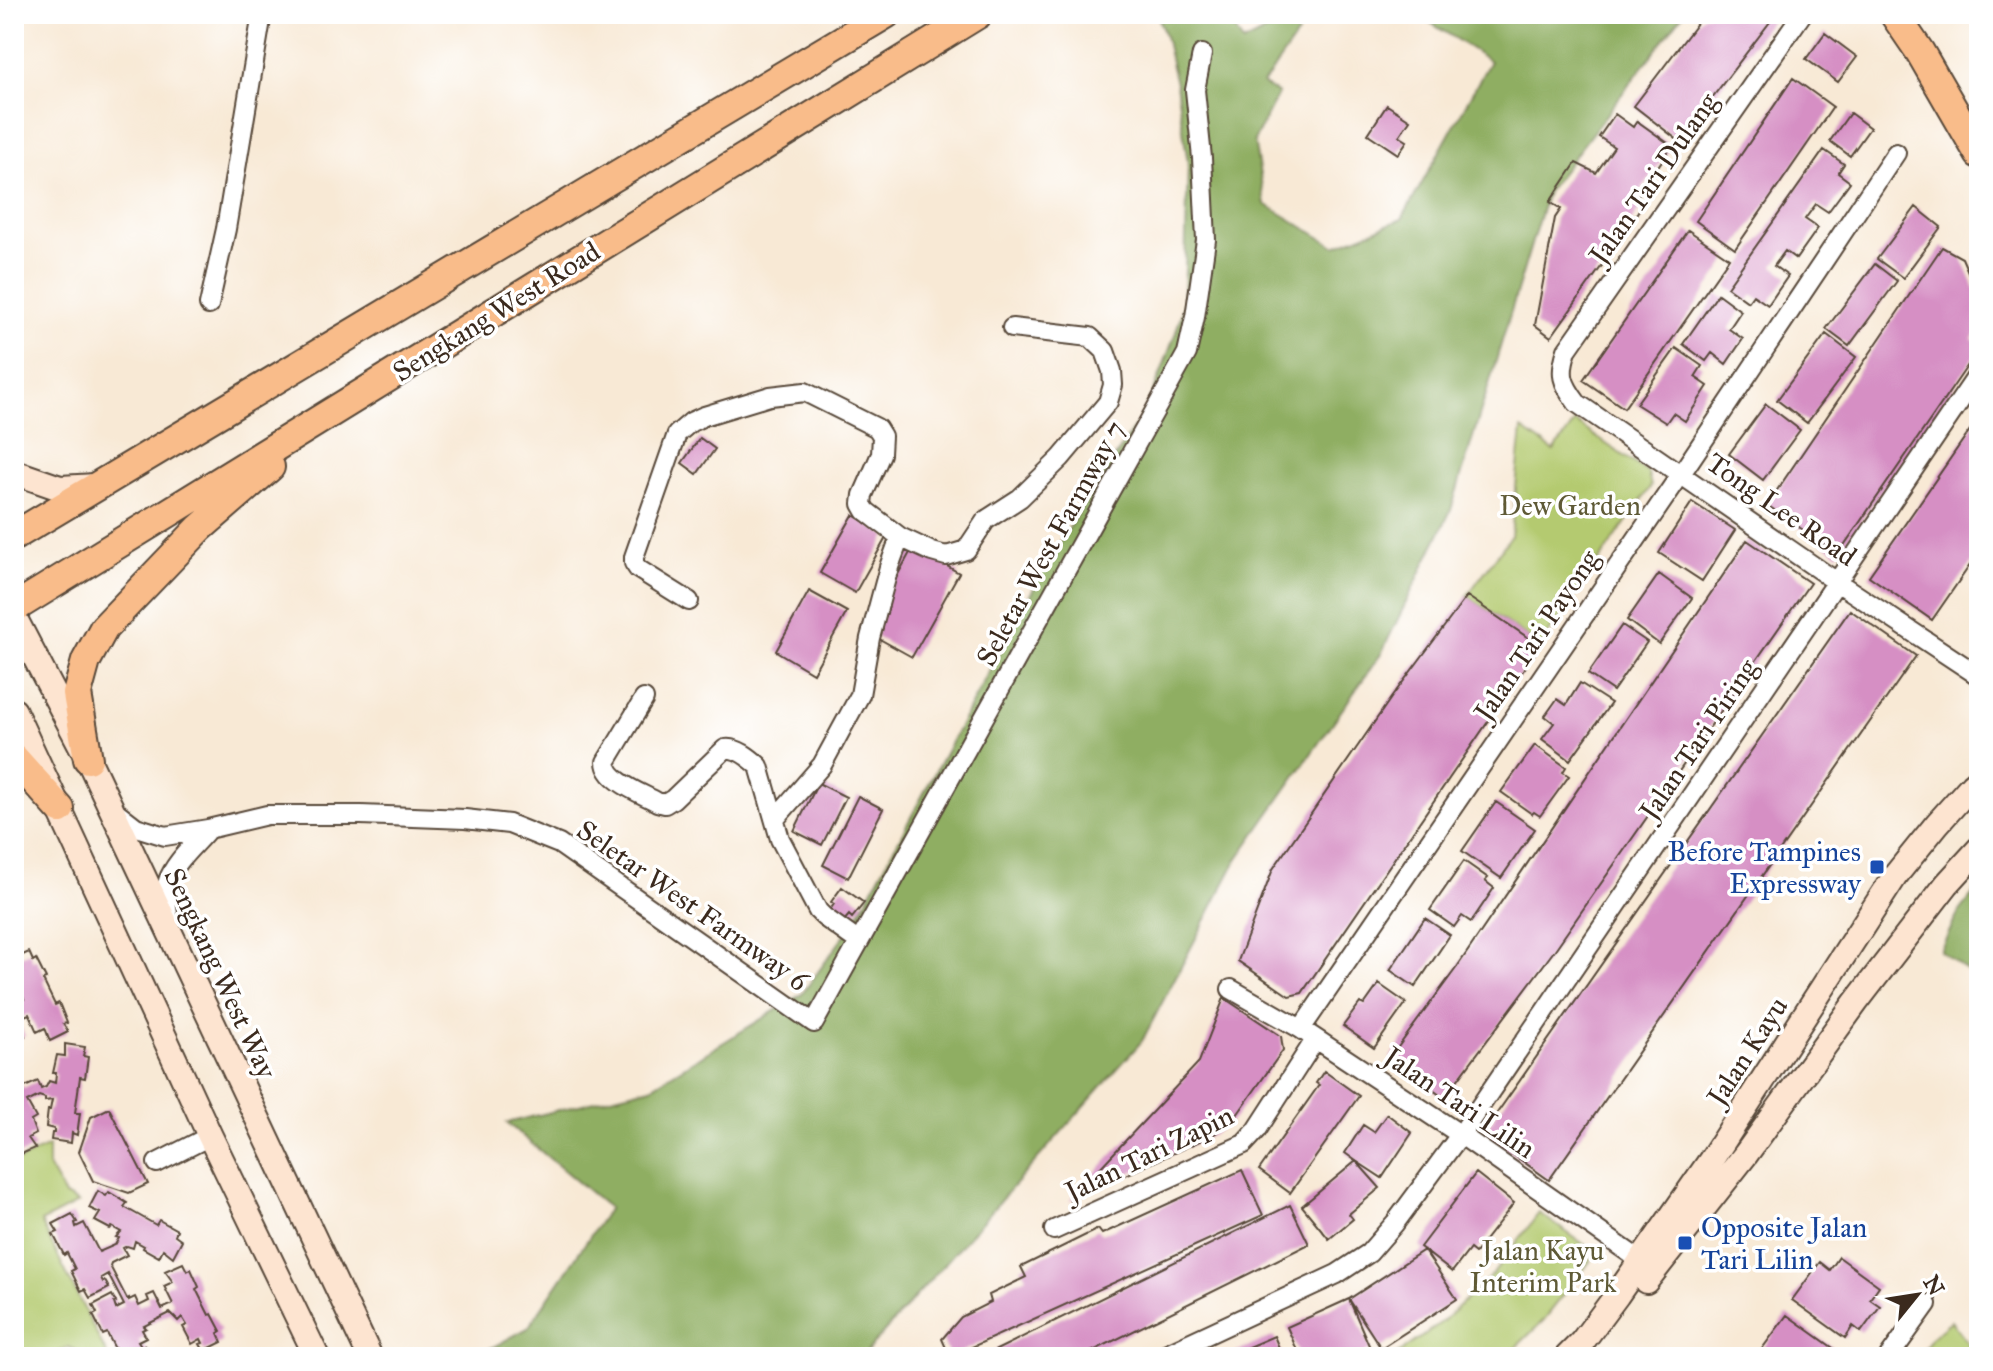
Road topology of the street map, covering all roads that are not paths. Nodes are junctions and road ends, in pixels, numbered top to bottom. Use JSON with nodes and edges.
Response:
{"nodes":[{"id":1,"x":262,"y":14,"type":"edge"},
{"id":2,"x":886,"y":14,"type":"edge"},
{"id":3,"x":978,"y":14,"type":"edge"},
{"id":4,"x":1802,"y":14,"type":"edge"},
{"id":5,"x":1894,"y":14,"type":"edge"},
{"id":6,"x":1202,"y":54,"type":"dead end"},
{"id":7,"x":1896,"y":153,"type":"dead end"},
{"id":8,"x":1979,"y":154,"type":"edge"},
{"id":9,"x":209,"y":305,"type":"dead end"},
{"id":10,"x":1012,"y":328,"type":"dead end"},
{"id":11,"x":1979,"y":373,"type":"edge"},
{"id":12,"x":1563,"y":378,"type":"joint"},
{"id":13,"x":334,"y":412,"type":"junction"},
{"id":14,"x":14,"y":472,"type":"edge"},
{"id":15,"x":1681,"y":474,"type":"junction"},
{"id":16,"x":96,"y":486,"type":"junction"},
{"id":17,"x":14,"y":536,"type":"edge"},
{"id":18,"x":900,"y":537,"type":"junction"},
{"id":19,"x":1838,"y":582,"type":"junction"},
{"id":20,"x":689,"y":601,"type":"dead end"},
{"id":21,"x":14,"y":608,"type":"edge"},
{"id":22,"x":14,"y":617,"type":"edge"},
{"id":23,"x":1979,"y":676,"type":"edge"},
{"id":24,"x":644,"y":699,"type":"dead end"},
{"id":25,"x":14,"y":711,"type":"edge"},
{"id":26,"x":14,"y":758,"type":"edge"},
{"id":27,"x":88,"y":759,"type":"junction"},
{"id":28,"x":1979,"y":779,"type":"edge"},
{"id":29,"x":109,"y":806,"type":"junction"},
{"id":30,"x":60,"y":809,"type":"junction"},
{"id":31,"x":775,"y":819,"type":"junction"},
{"id":32,"x":208,"y":829,"type":"junction"},
{"id":33,"x":1979,"y":849,"type":"edge"},
{"id":34,"x":171,"y":938,"type":"junction"},
{"id":35,"x":859,"y":942,"type":"junction"},
{"id":36,"x":1231,"y":989,"type":"dead end"},
{"id":37,"x":814,"y":1023,"type":"joint"},
{"id":38,"x":1308,"y":1034,"type":"junction"},
{"id":39,"x":1461,"y":1135,"type":"junction"},
{"id":40,"x":210,"y":1136,"type":"junction"},
{"id":41,"x":157,"y":1163,"type":"dead end"},
{"id":42,"x":1054,"y":1230,"type":"dead end"},
{"id":43,"x":1647,"y":1266,"type":"junction"},
{"id":44,"x":1927,"y":1304,"type":"dead end"},
{"id":45,"x":317,"y":1357,"type":"edge"},
{"id":46,"x":370,"y":1357,"type":"edge"},
{"id":47,"x":1159,"y":1357,"type":"edge"},
{"id":48,"x":1567,"y":1357,"type":"edge"},
{"id":49,"x":1586,"y":1357,"type":"edge"},
{"id":50,"x":1889,"y":1357,"type":"edge"}],
"edges":[{"from":1,"to":9,"type":"street"},
{"from":2,"to":16,"type":"main road","name":"Sengkang West Road"},
{"from":3,"to":13,"type":"main road","name":"Sengkang West Road"},
{"from":4,"to":12,"type":"street","name":"Jalan Tari Dulang"},
{"from":5,"to":8,"type":"main road"},
{"from":6,"to":35,"type":"street","name":"Seletar West Farmway 7"},
{"from":7,"to":15,"type":"street","name":"Jalan Tari Payong"},
{"from":10,"to":18,"type":"street"},
{"from":11,"to":19,"type":"street","name":"Jalan Tari Piring"},
{"from":12,"to":15,"type":"street","name":"Tong Lee Road"},
{"from":13,"to":21,"type":"main road","name":"Sengkang West Road"},
{"from":13,"to":27,"type":"main road"},
{"from":14,"to":16,"type":"main road"},
{"from":15,"to":19,"type":"street","name":"Tong Lee Road"},
{"from":15,"to":38,"type":"street","name":"Jalan Tari Payong"},
{"from":16,"to":17,"type":"main road","name":"Sengkang West Road"},
{"from":18,"to":20,"type":"street"},
{"from":18,"to":31,"type":"street"},
{"from":19,"to":23,"type":"street","name":"Tong Lee Road"},
{"from":19,"to":39,"type":"street","name":"Jalan Tari Piring"},
{"from":22,"to":27,"type":"main road","name":"Sengkang West Way"},
{"from":24,"to":31,"type":"street"},
{"from":25,"to":30,"type":"main road"},
{"from":26,"to":30,"type":"main road"},
{"from":27,"to":29,"type":"main road","name":"Sengkang West Way"},
{"from":28,"to":43,"type":"main road","name":"Jalan Kayu"},
{"from":29,"to":32,"type":"street","name":"Seletar West Farmway 6"},
{"from":29,"to":34,"type":"main road","name":"Sengkang West Way"},
{"from":30,"to":40,"type":"main road"},
{"from":31,"to":35,"type":"street"},
{"from":32,"to":34,"type":"street"},
{"from":32,"to":37,"type":"street","name":"Seletar West Farmway 6"},
{"from":33,"to":43,"type":"main road","name":"Jalan Kayu"},
{"from":34,"to":46,"type":"main road","name":"Sengkang West Way"},
{"from":35,"to":37,"type":"street","name":"Seletar West Farmway 7"},
{"from":36,"to":38,"type":"street","name":"Jalan Tari Lilin"},
{"from":38,"to":39,"type":"street","name":"Jalan Tari Lilin"},
{"from":38,"to":42,"type":"street","name":"Jalan Tari Zapin"},
{"from":39,"to":43,"type":"street","name":"Jalan Tari Lilin"},
{"from":39,"to":47,"type":"street","name":"Jalan Tari Piring"},
{"from":40,"to":41,"type":"street"},
{"from":40,"to":45,"type":"main road"},
{"from":43,"to":48,"type":"main road","name":"Jalan Kayu"},
{"from":43,"to":49,"type":"main road","name":"Jalan Kayu"},
{"from":44,"to":50,"type":"street"}]}
